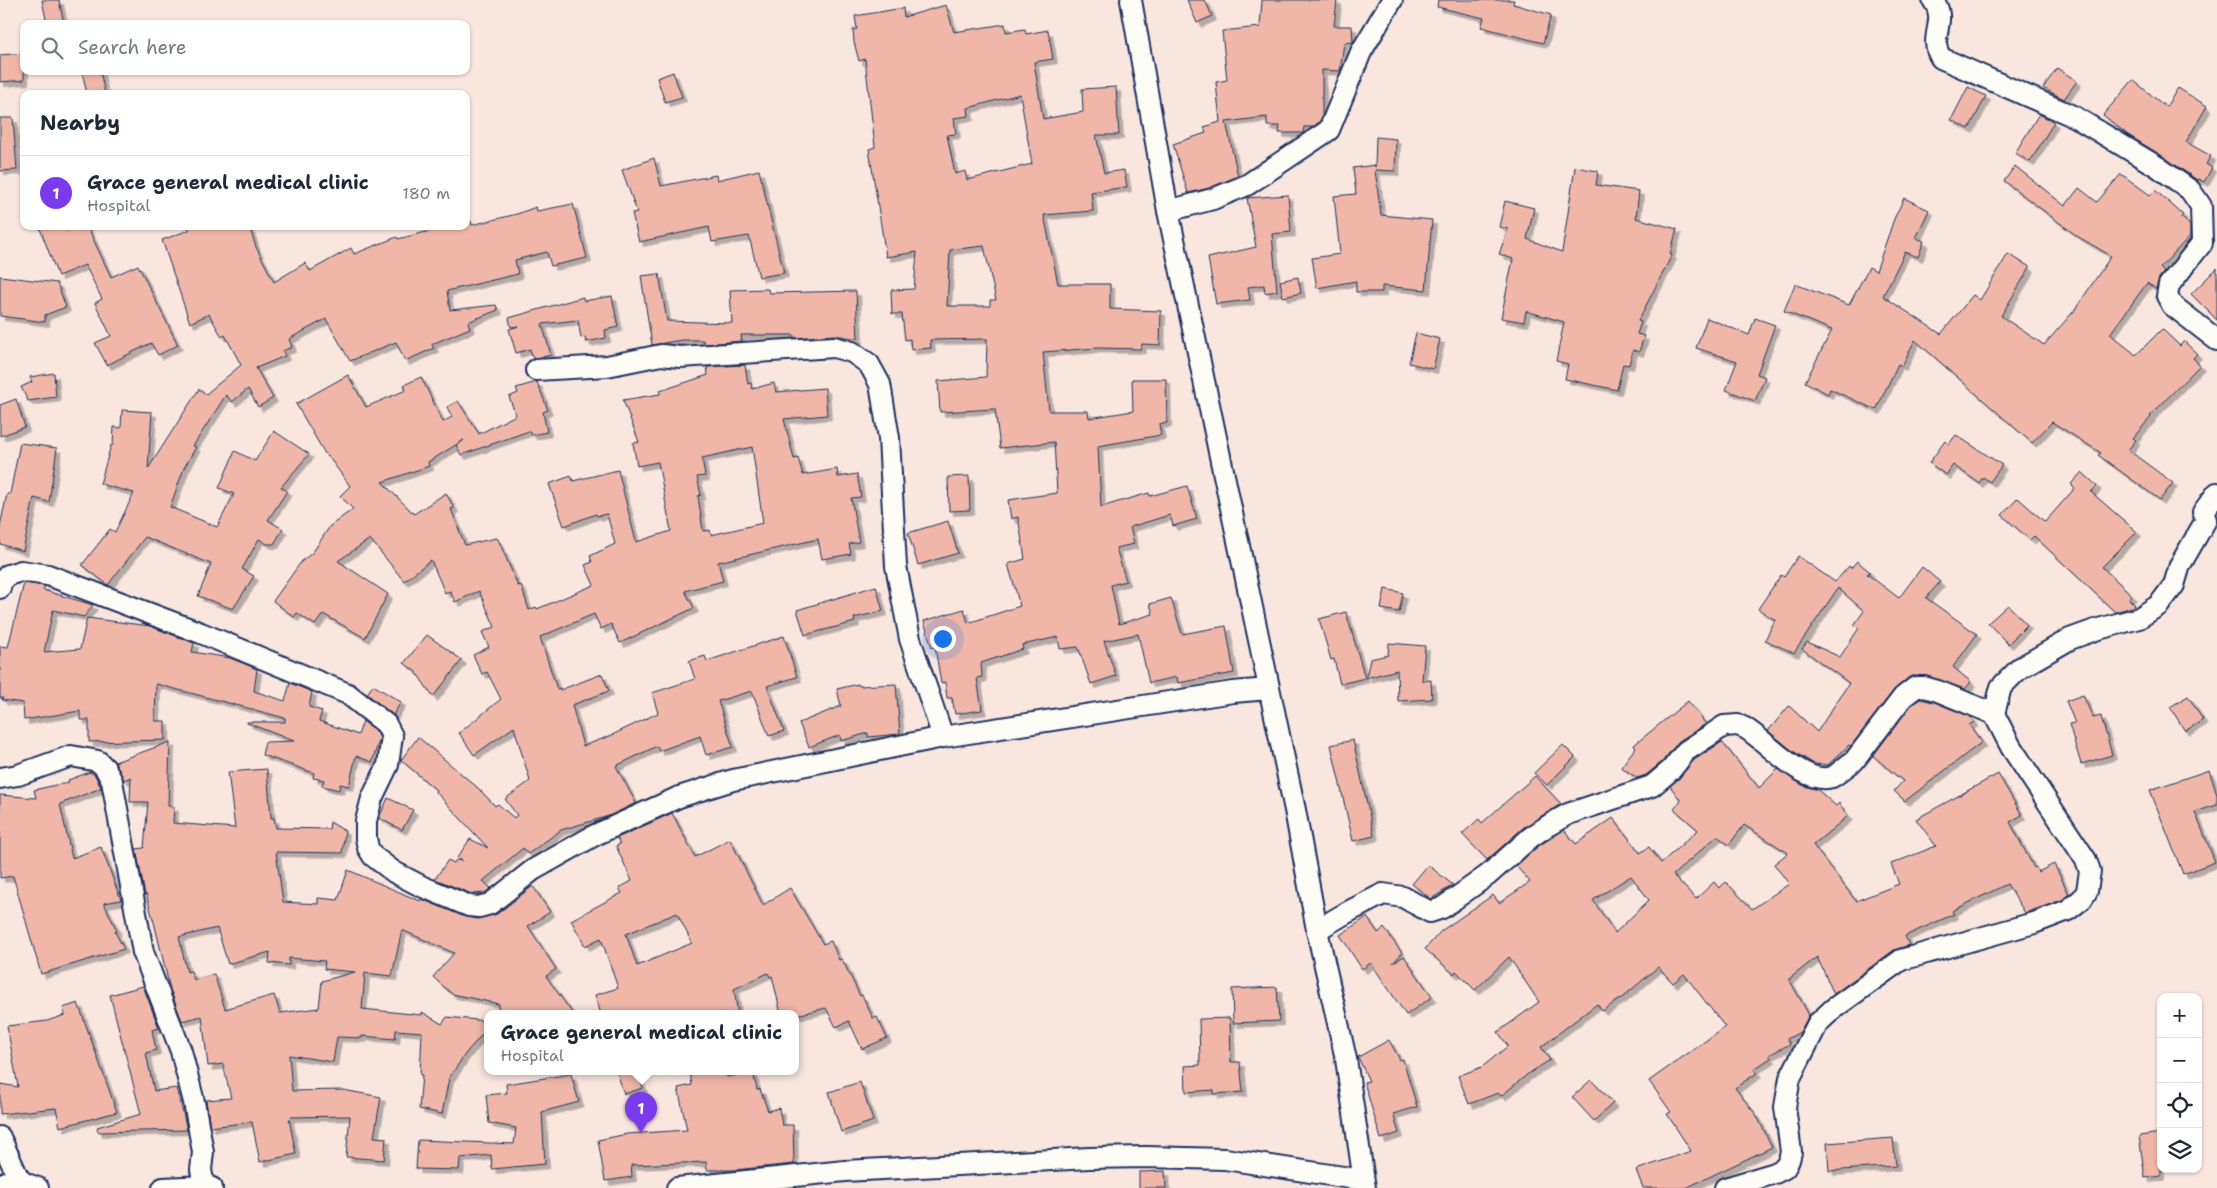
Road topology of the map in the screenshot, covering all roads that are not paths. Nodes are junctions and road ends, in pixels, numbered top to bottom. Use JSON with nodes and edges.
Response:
{"nodes":[{"id":1,"x":1131,"y":0,"type":"edge"},
{"id":2,"x":1392,"y":0,"type":"edge"},
{"id":3,"x":1933,"y":0,"type":"edge"},
{"id":4,"x":1168,"y":211,"type":"junction"},
{"id":5,"x":2217,"y":340,"type":"edge"},
{"id":6,"x":536,"y":370,"type":"dead end"},
{"id":7,"x":2217,"y":493,"type":"edge"},
{"id":8,"x":0,"y":588,"type":"edge"},
{"id":9,"x":1269,"y":689,"type":"junction"},
{"id":10,"x":1994,"y":714,"type":"junction"},
{"id":11,"x":943,"y":737,"type":"junction"},
{"id":12,"x":0,"y":778,"type":"edge"},
{"id":13,"x":1317,"y":930,"type":"junction"},
{"id":14,"x":0,"y":1137,"type":"edge"},
{"id":15,"x":9,"y":1181,"type":"edge"},
{"id":16,"x":1364,"y":1184,"type":"edge"},
{"id":17,"x":208,"y":1187,"type":"edge"},
{"id":18,"x":38,"y":1188,"type":"edge"},
{"id":19,"x":163,"y":1188,"type":"edge"},
{"id":20,"x":677,"y":1188,"type":"edge"},
{"id":21,"x":1725,"y":1188,"type":"edge"}],
"edges":[{"from":1,"to":4,"type":"street"},
{"from":2,"to":4,"type":"street"},
{"from":3,"to":5,"type":"street"},
{"from":4,"to":9,"type":"street"},
{"from":6,"to":11,"type":"street"},
{"from":7,"to":10,"type":"street"},
{"from":8,"to":11,"type":"street"},
{"from":9,"to":11,"type":"street"},
{"from":9,"to":13,"type":"street"},
{"from":10,"to":13,"type":"street"},
{"from":10,"to":21,"type":"street"},
{"from":12,"to":17,"type":"street"},
{"from":13,"to":16,"type":"street"},
{"from":14,"to":15,"type":"street"},
{"from":15,"to":18,"type":"street"},
{"from":16,"to":20,"type":"street"},
{"from":17,"to":19,"type":"street"}]}
